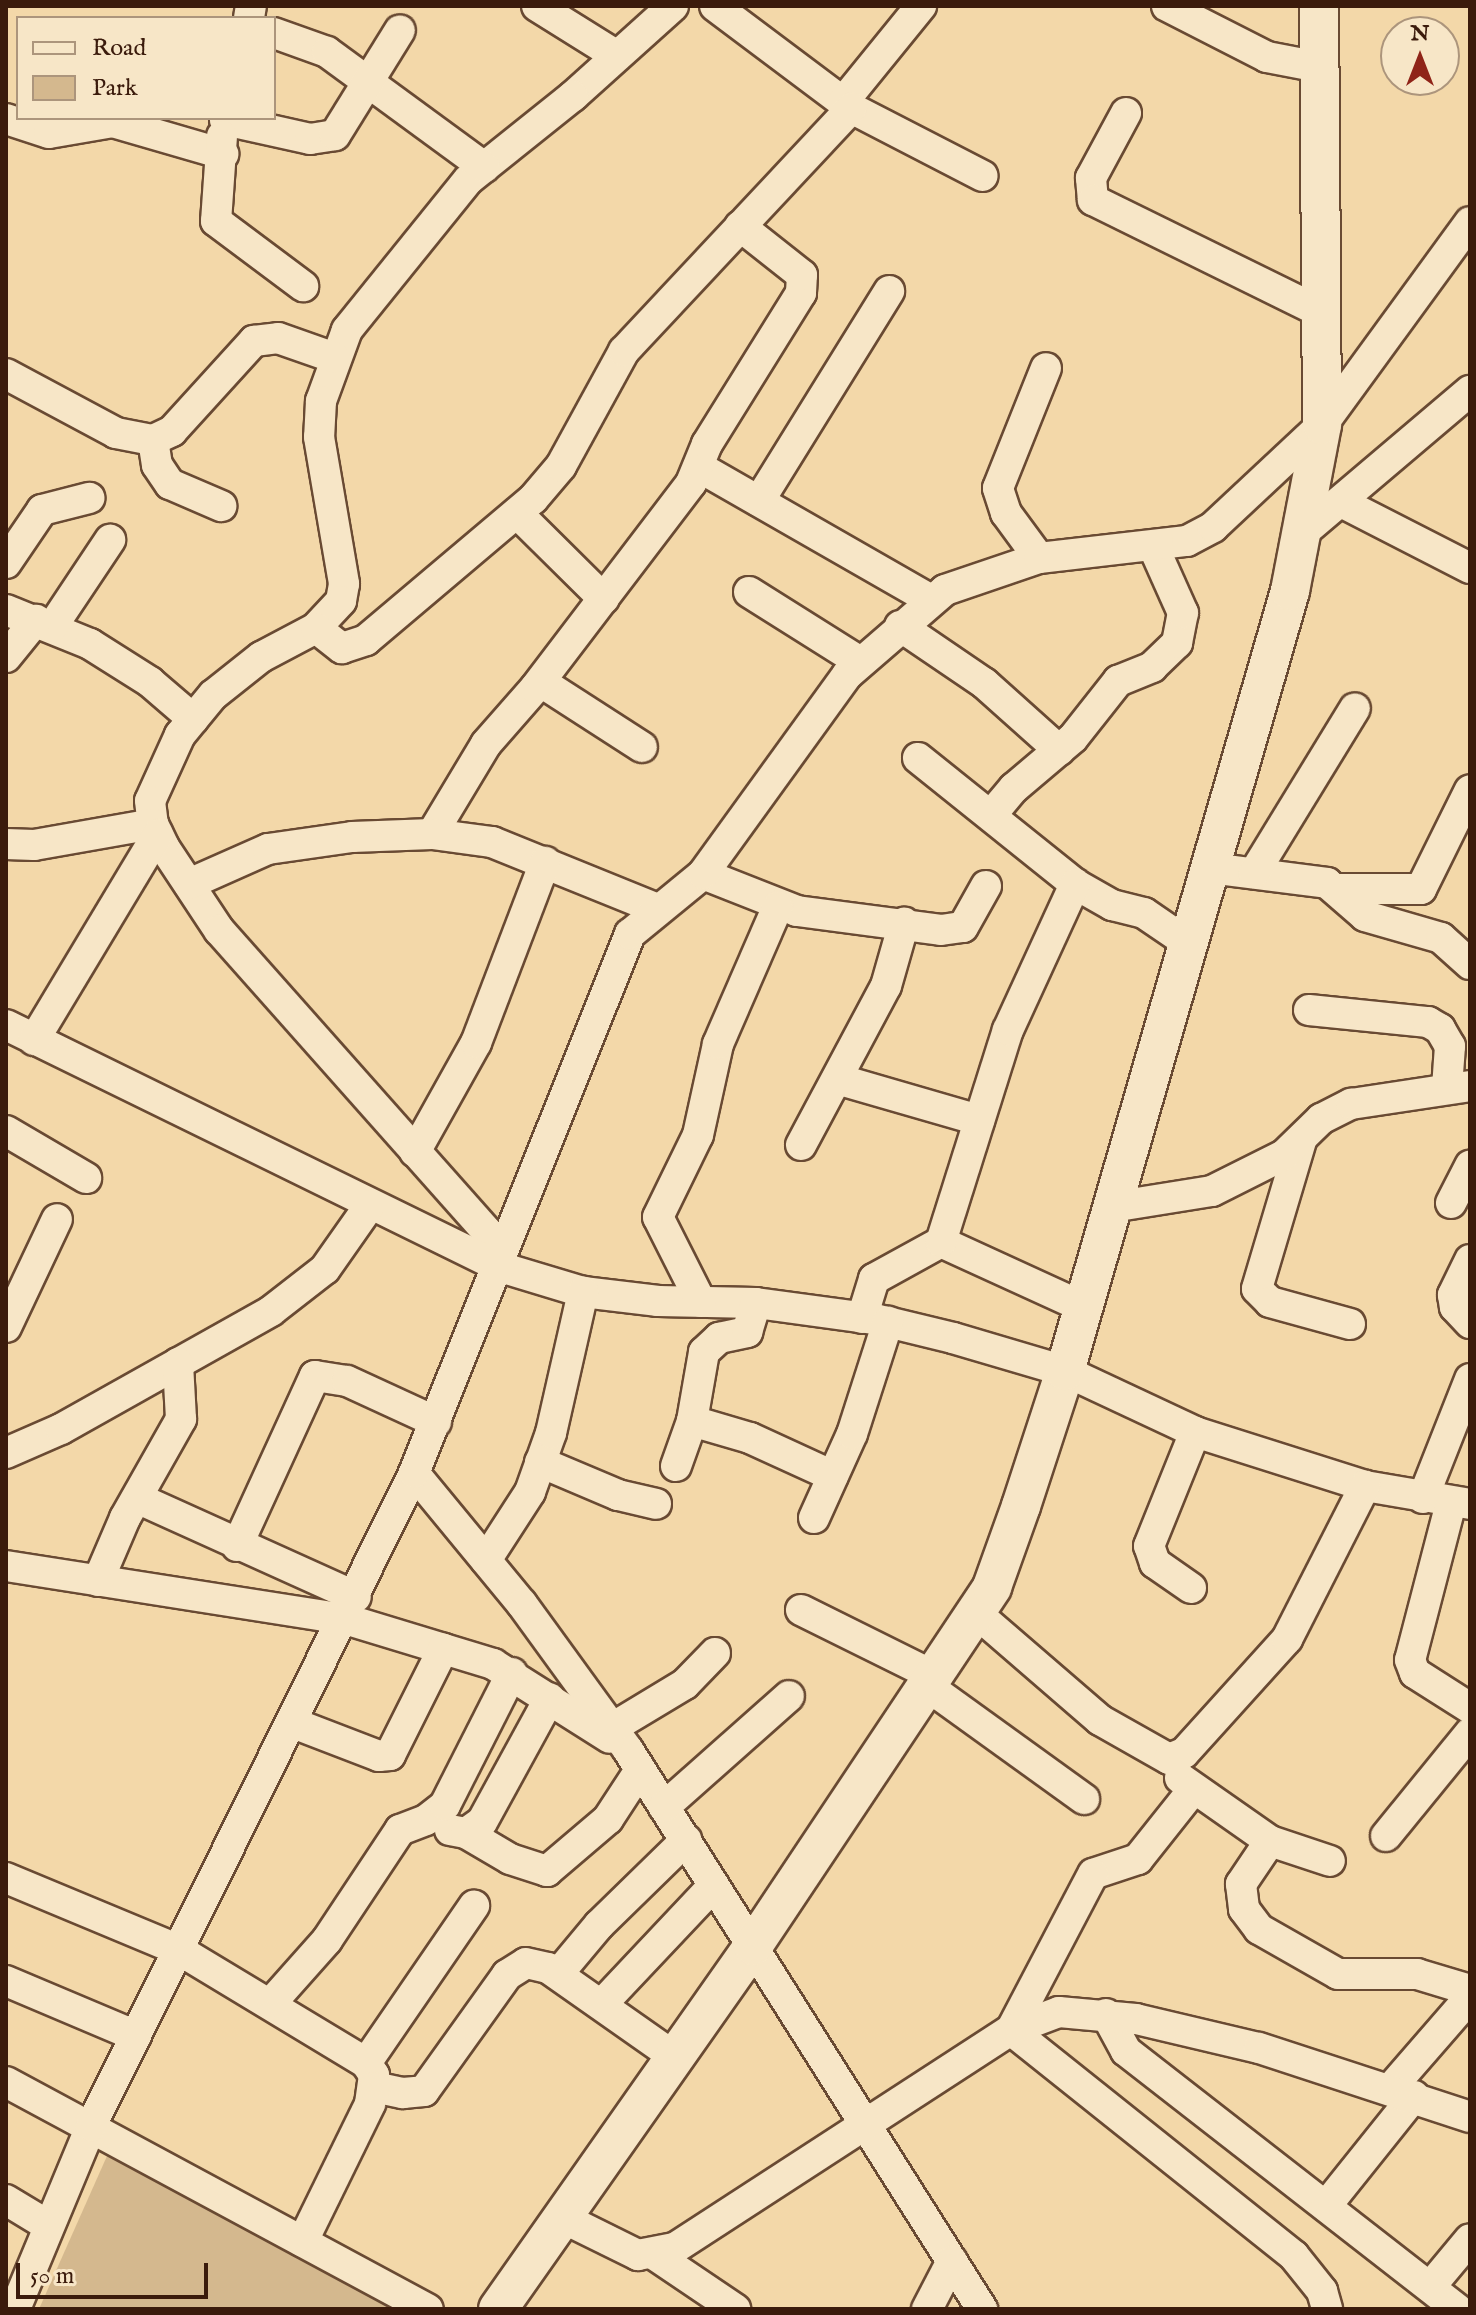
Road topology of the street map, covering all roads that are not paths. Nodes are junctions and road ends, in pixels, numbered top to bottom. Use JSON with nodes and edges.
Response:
{"nodes":[{"id":1,"x":537,"y":6,"type":"edge"},
{"id":2,"x":673,"y":6,"type":"edge"},
{"id":3,"x":715,"y":6,"type":"edge"},
{"id":4,"x":921,"y":6,"type":"edge"},
{"id":5,"x":1167,"y":6,"type":"edge"},
{"id":6,"x":1319,"y":6,"type":"edge"},
{"id":7,"x":400,"y":30,"type":"dead end"},
{"id":8,"x":276,"y":34,"type":"edge"},
{"id":9,"x":617,"y":56,"type":"junction"},
{"id":10,"x":1319,"y":67,"type":"junction"},
{"id":11,"x":370,"y":80,"type":"junction"},
{"id":12,"x":847,"y":105,"type":"junction"},
{"id":13,"x":1126,"y":113,"type":"dead end"},
{"id":14,"x":6,"y":119,"type":"edge"},
{"id":15,"x":225,"y":120,"type":"edge"},
{"id":16,"x":230,"y":120,"type":"edge"},
{"id":17,"x":223,"y":154,"type":"junction"},
{"id":18,"x":484,"y":167,"type":"junction"},
{"id":19,"x":983,"y":176,"type":"dead end"},
{"id":20,"x":1470,"y":222,"type":"edge"},
{"id":21,"x":740,"y":226,"type":"junction"},
{"id":22,"x":303,"y":286,"type":"dead end"},
{"id":23,"x":889,"y":291,"type":"dead end"},
{"id":24,"x":1321,"y":312,"type":"junction"},
{"id":25,"x":335,"y":358,"type":"junction"},
{"id":26,"x":1046,"y":368,"type":"dead end"},
{"id":27,"x":6,"y":374,"type":"edge"},
{"id":28,"x":1470,"y":391,"type":"edge"},
{"id":29,"x":1322,"y":425,"type":"junction"},
{"id":30,"x":153,"y":440,"type":"junction"},
{"id":31,"x":699,"y":467,"type":"junction"},
{"id":32,"x":89,"y":498,"type":"dead end"},
{"id":33,"x":759,"y":501,"type":"junction"},
{"id":34,"x":1341,"y":502,"type":"junction"},
{"id":35,"x":221,"y":506,"type":"dead end"},
{"id":36,"x":517,"y":513,"type":"junction"},
{"id":37,"x":1300,"y":535,"type":"junction"},
{"id":38,"x":110,"y":540,"type":"dead end"},
{"id":39,"x":1153,"y":546,"type":"junction"},
{"id":40,"x":1039,"y":558,"type":"junction"},
{"id":41,"x":6,"y":563,"type":"edge"},
{"id":42,"x":1470,"y":568,"type":"edge"},
{"id":43,"x":749,"y":592,"type":"dead end"},
{"id":44,"x":604,"y":599,"type":"junction"},
{"id":45,"x":931,"y":600,"type":"junction"},
{"id":46,"x":6,"y":610,"type":"edge"},
{"id":47,"x":44,"y":623,"type":"junction"},
{"id":48,"x":900,"y":626,"type":"junction"},
{"id":49,"x":316,"y":628,"type":"junction"},
{"id":50,"x":6,"y":657,"type":"edge"},
{"id":51,"x":860,"y":662,"type":"junction"},
{"id":52,"x":541,"y":682,"type":"junction"},
{"id":53,"x":1355,"y":708,"type":"dead end"},
{"id":54,"x":193,"y":719,"type":"junction"},
{"id":55,"x":642,"y":747,"type":"dead end"},
{"id":56,"x":1059,"y":750,"type":"junction"},
{"id":57,"x":918,"y":758,"type":"dead end"},
{"id":58,"x":1470,"y":790,"type":"edge"},
{"id":59,"x":992,"y":814,"type":"junction"},
{"id":60,"x":155,"y":829,"type":"junction"},
{"id":61,"x":432,"y":834,"type":"junction"},
{"id":62,"x":6,"y":844,"type":"edge"},
{"id":63,"x":545,"y":862,"type":"junction"},
{"id":64,"x":1210,"y":868,"type":"junction"},
{"id":65,"x":1254,"y":873,"type":"junction"},
{"id":66,"x":703,"y":874,"type":"junction"},
{"id":67,"x":189,"y":884,"type":"junction"},
{"id":68,"x":1075,"y":884,"type":"junction"},
{"id":69,"x":986,"y":886,"type":"dead end"},
{"id":70,"x":1337,"y":889,"type":"junction"},
{"id":71,"x":778,"y":906,"type":"junction"},
{"id":72,"x":658,"y":909,"type":"junction"},
{"id":73,"x":904,"y":923,"type":"junction"},
{"id":74,"x":1188,"y":943,"type":"junction"},
{"id":75,"x":1470,"y":964,"type":"edge"},
{"id":76,"x":1309,"y":1010,"type":"dead end"},
{"id":77,"x":6,"y":1025,"type":"edge"},
{"id":78,"x":34,"y":1040,"type":"junction"},
{"id":79,"x":837,"y":1079,"type":"junction"},
{"id":80,"x":1458,"y":1087,"type":"edge"},
{"id":81,"x":979,"y":1120,"type":"junction"},
{"id":82,"x":6,"y":1131,"type":"edge"},
{"id":83,"x":1301,"y":1141,"type":"junction"},
{"id":84,"x":801,"y":1145,"type":"dead end"},
{"id":85,"x":415,"y":1152,"type":"junction"},
{"id":86,"x":1470,"y":1166,"type":"edge"},
{"id":87,"x":86,"y":1178,"type":"dead end"},
{"id":88,"x":1451,"y":1203,"type":"dead end"},
{"id":89,"x":370,"y":1205,"type":"junction"},
{"id":90,"x":1112,"y":1207,"type":"junction"},
{"id":91,"x":57,"y":1219,"type":"dead end"},
{"id":92,"x":941,"y":1242,"type":"junction"},
{"id":93,"x":1470,"y":1260,"type":"edge"},
{"id":94,"x":500,"y":1267,"type":"junction"},
{"id":95,"x":583,"y":1292,"type":"junction"},
{"id":96,"x":701,"y":1302,"type":"junction"},
{"id":97,"x":756,"y":1303,"type":"junction"},
{"id":98,"x":1083,"y":1307,"type":"junction"},
{"id":99,"x":875,"y":1320,"type":"junction"},
{"id":100,"x":1470,"y":1323,"type":"edge"},
{"id":101,"x":1350,"y":1324,"type":"dead end"},
{"id":102,"x":6,"y":1327,"type":"edge"},
{"id":103,"x":178,"y":1363,"type":"junction"},
{"id":104,"x":1065,"y":1371,"type":"junction"},
{"id":105,"x":1470,"y":1379,"type":"edge"},
{"id":106,"x":692,"y":1421,"type":"junction"},
{"id":107,"x":436,"y":1422,"type":"junction"},
{"id":108,"x":1195,"y":1432,"type":"junction"},
{"id":109,"x":6,"y":1453,"type":"edge"},
{"id":110,"x":540,"y":1462,"type":"junction"},
{"id":111,"x":676,"y":1466,"type":"dead end"},
{"id":112,"x":414,"y":1473,"type":"junction"},
{"id":113,"x":833,"y":1476,"type":"junction"},
{"id":114,"x":1365,"y":1486,"type":"junction"},
{"id":115,"x":137,"y":1498,"type":"junction"},
{"id":116,"x":1448,"y":1502,"type":"edge"},
{"id":117,"x":656,"y":1504,"type":"dead end"},
{"id":118,"x":814,"y":1518,"type":"dead end"},
{"id":119,"x":237,"y":1546,"type":"junction"},
{"id":120,"x":486,"y":1560,"type":"junction"},
{"id":121,"x":6,"y":1566,"type":"edge"},
{"id":122,"x":98,"y":1581,"type":"junction"},
{"id":123,"x":1191,"y":1588,"type":"dead end"},
{"id":124,"x":351,"y":1608,"type":"junction"},
{"id":125,"x":801,"y":1610,"type":"dead end"},
{"id":126,"x":975,"y":1612,"type":"junction"},
{"id":127,"x":443,"y":1649,"type":"junction"},
{"id":128,"x":715,"y":1653,"type":"dead end"},
{"id":129,"x":512,"y":1673,"type":"junction"},
{"id":130,"x":929,"y":1680,"type":"junction"},
{"id":131,"x":789,"y":1696,"type":"dead end"},
{"id":132,"x":550,"y":1698,"type":"junction"},
{"id":133,"x":1470,"y":1708,"type":"edge"},
{"id":134,"x":293,"y":1723,"type":"junction"},
{"id":135,"x":1470,"y":1733,"type":"edge"},
{"id":136,"x":627,"y":1749,"type":"junction"},
{"id":137,"x":1169,"y":1759,"type":"junction"},
{"id":138,"x":1192,"y":1791,"type":"junction"},
{"id":139,"x":1084,"y":1799,"type":"dead end"},
{"id":140,"x":664,"y":1807,"type":"junction"},
{"id":141,"x":426,"y":1820,"type":"junction"},
{"id":142,"x":466,"y":1833,"type":"junction"},
{"id":143,"x":1386,"y":1836,"type":"dead end"},
{"id":144,"x":686,"y":1840,"type":"junction"},
{"id":145,"x":1270,"y":1841,"type":"junction"},
{"id":146,"x":1330,"y":1861,"type":"dead end"},
{"id":147,"x":6,"y":1878,"type":"edge"},
{"id":148,"x":714,"y":1885,"type":"junction"},
{"id":149,"x":474,"y":1906,"type":"dead end"},
{"id":150,"x":753,"y":1946,"type":"junction"},
{"id":151,"x":179,"y":1950,"type":"junction"},
{"id":152,"x":558,"y":1974,"type":"junction"},
{"id":153,"x":6,"y":1981,"type":"edge"},
{"id":154,"x":1470,"y":1990,"type":"edge"},
{"id":155,"x":1470,"y":1997,"type":"edge"},
{"id":156,"x":272,"y":2002,"type":"junction"},
{"id":157,"x":602,"y":2004,"type":"junction"},
{"id":158,"x":1106,"y":2014,"type":"junction"},
{"id":159,"x":1011,"y":2030,"type":"junction"},
{"id":160,"x":136,"y":2036,"type":"junction"},
{"id":161,"x":672,"y":2055,"type":"junction"},
{"id":162,"x":370,"y":2075,"type":"junction"},
{"id":163,"x":6,"y":2082,"type":"edge"},
{"id":164,"x":1403,"y":2092,"type":"junction"},
{"id":165,"x":1470,"y":2117,"type":"edge"},
{"id":166,"x":866,"y":2125,"type":"junction"},
{"id":167,"x":91,"y":2126,"type":"junction"},
{"id":168,"x":6,"y":2200,"type":"edge"},
{"id":169,"x":1326,"y":2206,"type":"junction"},
{"id":170,"x":561,"y":2217,"type":"junction"},
{"id":171,"x":49,"y":2226,"type":"junction"},
{"id":172,"x":1470,"y":2239,"type":"edge"},
{"id":173,"x":303,"y":2241,"type":"junction"},
{"id":174,"x":655,"y":2255,"type":"junction"},
{"id":175,"x":952,"y":2261,"type":"junction"},
{"id":176,"x":1430,"y":2287,"type":"junction"},
{"id":177,"x":15,"y":2309,"type":"edge"},
{"id":178,"x":428,"y":2309,"type":"edge"},
{"id":179,"x":498,"y":2309,"type":"edge"},
{"id":180,"x":735,"y":2309,"type":"edge"},
{"id":181,"x":927,"y":2309,"type":"edge"},
{"id":182,"x":982,"y":2309,"type":"edge"},
{"id":183,"x":1327,"y":2309,"type":"edge"},
{"id":184,"x":1457,"y":2309,"type":"edge"}],
"edges":[{"from":1,"to":9,"type":"street"},
{"from":2,"to":9,"type":"street"},
{"from":3,"to":12,"type":"street"},
{"from":4,"to":12,"type":"street"},
{"from":5,"to":10,"type":"street"},
{"from":6,"to":10,"type":"street"},
{"from":7,"to":11,"type":"street"},
{"from":8,"to":11,"type":"street"},
{"from":9,"to":18,"type":"street"},
{"from":10,"to":24,"type":"street"},
{"from":11,"to":16,"type":"street"},
{"from":11,"to":18,"type":"street"},
{"from":12,"to":19,"type":"street"},
{"from":12,"to":21,"type":"street"},
{"from":13,"to":24,"type":"street"},
{"from":14,"to":17,"type":"street"},
{"from":15,"to":17,"type":"street"},
{"from":17,"to":22,"type":"street"},
{"from":18,"to":25,"type":"street"},
{"from":20,"to":29,"type":"street"},
{"from":21,"to":31,"type":"street"},
{"from":21,"to":36,"type":"street"},
{"from":23,"to":33,"type":"street"},
{"from":24,"to":29,"type":"street"},
{"from":25,"to":30,"type":"street"},
{"from":25,"to":49,"type":"street"},
{"from":26,"to":40,"type":"street"},
{"from":27,"to":30,"type":"street"},
{"from":28,"to":34,"type":"street"},
{"from":29,"to":37,"type":"street"},
{"from":29,"to":39,"type":"street"},
{"from":30,"to":35,"type":"street"},
{"from":31,"to":33,"type":"street"},
{"from":31,"to":44,"type":"street"},
{"from":32,"to":41,"type":"street"},
{"from":33,"to":45,"type":"street"},
{"from":34,"to":37,"type":"street"},
{"from":34,"to":42,"type":"street"},
{"from":36,"to":44,"type":"street"},
{"from":36,"to":49,"type":"street"},
{"from":37,"to":64,"type":"street"},
{"from":38,"to":47,"type":"street"},
{"from":39,"to":40,"type":"street"},
{"from":39,"to":56,"type":"street"},
{"from":40,"to":45,"type":"street"},
{"from":43,"to":51,"type":"street"},
{"from":44,"to":52,"type":"street"},
{"from":45,"to":48,"type":"street"},
{"from":46,"to":47,"type":"street"},
{"from":47,"to":50,"type":"street"},
{"from":47,"to":54,"type":"street"},
{"from":48,"to":51,"type":"street"},
{"from":48,"to":56,"type":"street"},
{"from":49,"to":54,"type":"street"},
{"from":51,"to":66,"type":"street"},
{"from":52,"to":55,"type":"street"},
{"from":52,"to":61,"type":"street"},
{"from":53,"to":65,"type":"street"},
{"from":54,"to":60,"type":"street"},
{"from":56,"to":59,"type":"street"},
{"from":57,"to":59,"type":"street"},
{"from":58,"to":70,"type":"street"},
{"from":59,"to":68,"type":"street"},
{"from":60,"to":62,"type":"street"},
{"from":60,"to":67,"type":"street"},
{"from":60,"to":78,"type":"street"},
{"from":61,"to":63,"type":"street"},
{"from":61,"to":67,"type":"street"},
{"from":63,"to":72,"type":"street"},
{"from":63,"to":85,"type":"street"},
{"from":64,"to":65,"type":"street"},
{"from":64,"to":74,"type":"street"},
{"from":65,"to":70,"type":"street"},
{"from":66,"to":71,"type":"street"},
{"from":66,"to":72,"type":"street"},
{"from":67,"to":85,"type":"street"},
{"from":68,"to":74,"type":"street"},
{"from":68,"to":81,"type":"street"},
{"from":69,"to":73,"type":"street"},
{"from":70,"to":75,"type":"street"},
{"from":71,"to":73,"type":"street"},
{"from":71,"to":96,"type":"street"},
{"from":72,"to":94,"type":"street"},
{"from":73,"to":79,"type":"street"},
{"from":74,"to":90,"type":"street"},
{"from":76,"to":80,"type":"street"},
{"from":77,"to":78,"type":"street"},
{"from":78,"to":89,"type":"street"},
{"from":79,"to":81,"type":"street"},
{"from":79,"to":84,"type":"street"},
{"from":80,"to":83,"type":"street"},
{"from":81,"to":92,"type":"street"},
{"from":82,"to":87,"type":"street"},
{"from":83,"to":90,"type":"street"},
{"from":83,"to":101,"type":"street"},
{"from":85,"to":94,"type":"street"},
{"from":86,"to":88,"type":"street"},
{"from":89,"to":94,"type":"street"},
{"from":89,"to":103,"type":"street"},
{"from":90,"to":98,"type":"street"},
{"from":91,"to":102,"type":"street"},
{"from":92,"to":98,"type":"street"},
{"from":92,"to":99,"type":"street"},
{"from":93,"to":100,"type":"street"},
{"from":94,"to":95,"type":"street"},
{"from":94,"to":107,"type":"street"},
{"from":95,"to":96,"type":"street"},
{"from":95,"to":110,"type":"street"},
{"from":96,"to":97,"type":"street"},
{"from":97,"to":99,"type":"street"},
{"from":97,"to":106,"type":"street"},
{"from":98,"to":104,"type":"street"},
{"from":99,"to":104,"type":"street"},
{"from":99,"to":113,"type":"street"},
{"from":103,"to":109,"type":"street"},
{"from":103,"to":115,"type":"street"},
{"from":104,"to":108,"type":"street"},
{"from":104,"to":126,"type":"street"},
{"from":105,"to":116,"type":"street"},
{"from":106,"to":111,"type":"street"},
{"from":106,"to":113,"type":"street"},
{"from":107,"to":112,"type":"street"},
{"from":107,"to":119,"type":"street"},
{"from":108,"to":114,"type":"street"},
{"from":108,"to":123,"type":"street"},
{"from":110,"to":117,"type":"street"},
{"from":110,"to":120,"type":"street"},
{"from":112,"to":120,"type":"street"},
{"from":112,"to":124,"type":"street"},
{"from":113,"to":118,"type":"street"},
{"from":114,"to":116,"type":"street"},
{"from":114,"to":137,"type":"street"},
{"from":115,"to":119,"type":"street"},
{"from":115,"to":122,"type":"street"},
{"from":116,"to":133,"type":"street"},
{"from":119,"to":124,"type":"street"},
{"from":120,"to":136,"type":"street"},
{"from":121,"to":122,"type":"street"},
{"from":122,"to":124,"type":"street"},
{"from":124,"to":127,"type":"street"},
{"from":124,"to":134,"type":"street"},
{"from":125,"to":130,"type":"street"},
{"from":126,"to":130,"type":"street"},
{"from":126,"to":137,"type":"street"},
{"from":127,"to":129,"type":"street"},
{"from":127,"to":134,"type":"street"},
{"from":128,"to":136,"type":"street"},
{"from":129,"to":132,"type":"street"},
{"from":129,"to":141,"type":"street"},
{"from":130,"to":139,"type":"street"},
{"from":130,"to":150,"type":"street"},
{"from":131,"to":140,"type":"street"},
{"from":132,"to":136,"type":"street"},
{"from":132,"to":142,"type":"street"},
{"from":134,"to":151,"type":"street"},
{"from":135,"to":143,"type":"street"},
{"from":136,"to":140,"type":"street"},
{"from":136,"to":142,"type":"street"},
{"from":137,"to":138,"type":"street"},
{"from":138,"to":145,"type":"street"},
{"from":138,"to":159,"type":"street"},
{"from":140,"to":144,"type":"street"},
{"from":141,"to":142,"type":"street"},
{"from":141,"to":156,"type":"street"},
{"from":144,"to":148,"type":"street"},
{"from":144,"to":152,"type":"street"},
{"from":145,"to":146,"type":"street"},
{"from":145,"to":154,"type":"street"},
{"from":147,"to":151,"type":"street"},
{"from":148,"to":150,"type":"street"},
{"from":148,"to":157,"type":"street"},
{"from":149,"to":162,"type":"street"},
{"from":150,"to":161,"type":"street"},
{"from":150,"to":166,"type":"street"},
{"from":151,"to":156,"type":"street"},
{"from":151,"to":160,"type":"street"},
{"from":152,"to":157,"type":"street"},
{"from":152,"to":162,"type":"street"},
{"from":153,"to":160,"type":"street"},
{"from":155,"to":164,"type":"street"},
{"from":156,"to":162,"type":"street"},
{"from":157,"to":161,"type":"street"},
{"from":158,"to":159,"type":"street"},
{"from":158,"to":164,"type":"street"},
{"from":158,"to":169,"type":"street"},
{"from":159,"to":166,"type":"street"},
{"from":159,"to":183,"type":"street"},
{"from":160,"to":167,"type":"street"},
{"from":161,"to":170,"type":"street"},
{"from":162,"to":173,"type":"street"},
{"from":163,"to":167,"type":"street"},
{"from":164,"to":165,"type":"street"},
{"from":164,"to":169,"type":"street"},
{"from":166,"to":174,"type":"street"},
{"from":166,"to":175,"type":"street"},
{"from":167,"to":171,"type":"street"},
{"from":167,"to":173,"type":"street"},
{"from":168,"to":171,"type":"street"},
{"from":169,"to":176,"type":"street"},
{"from":170,"to":174,"type":"street"},
{"from":170,"to":179,"type":"street"},
{"from":171,"to":177,"type":"street"},
{"from":172,"to":176,"type":"street"},
{"from":173,"to":178,"type":"street"},
{"from":174,"to":180,"type":"street"},
{"from":175,"to":181,"type":"street"},
{"from":175,"to":182,"type":"street"},
{"from":176,"to":184,"type":"street"}]}
